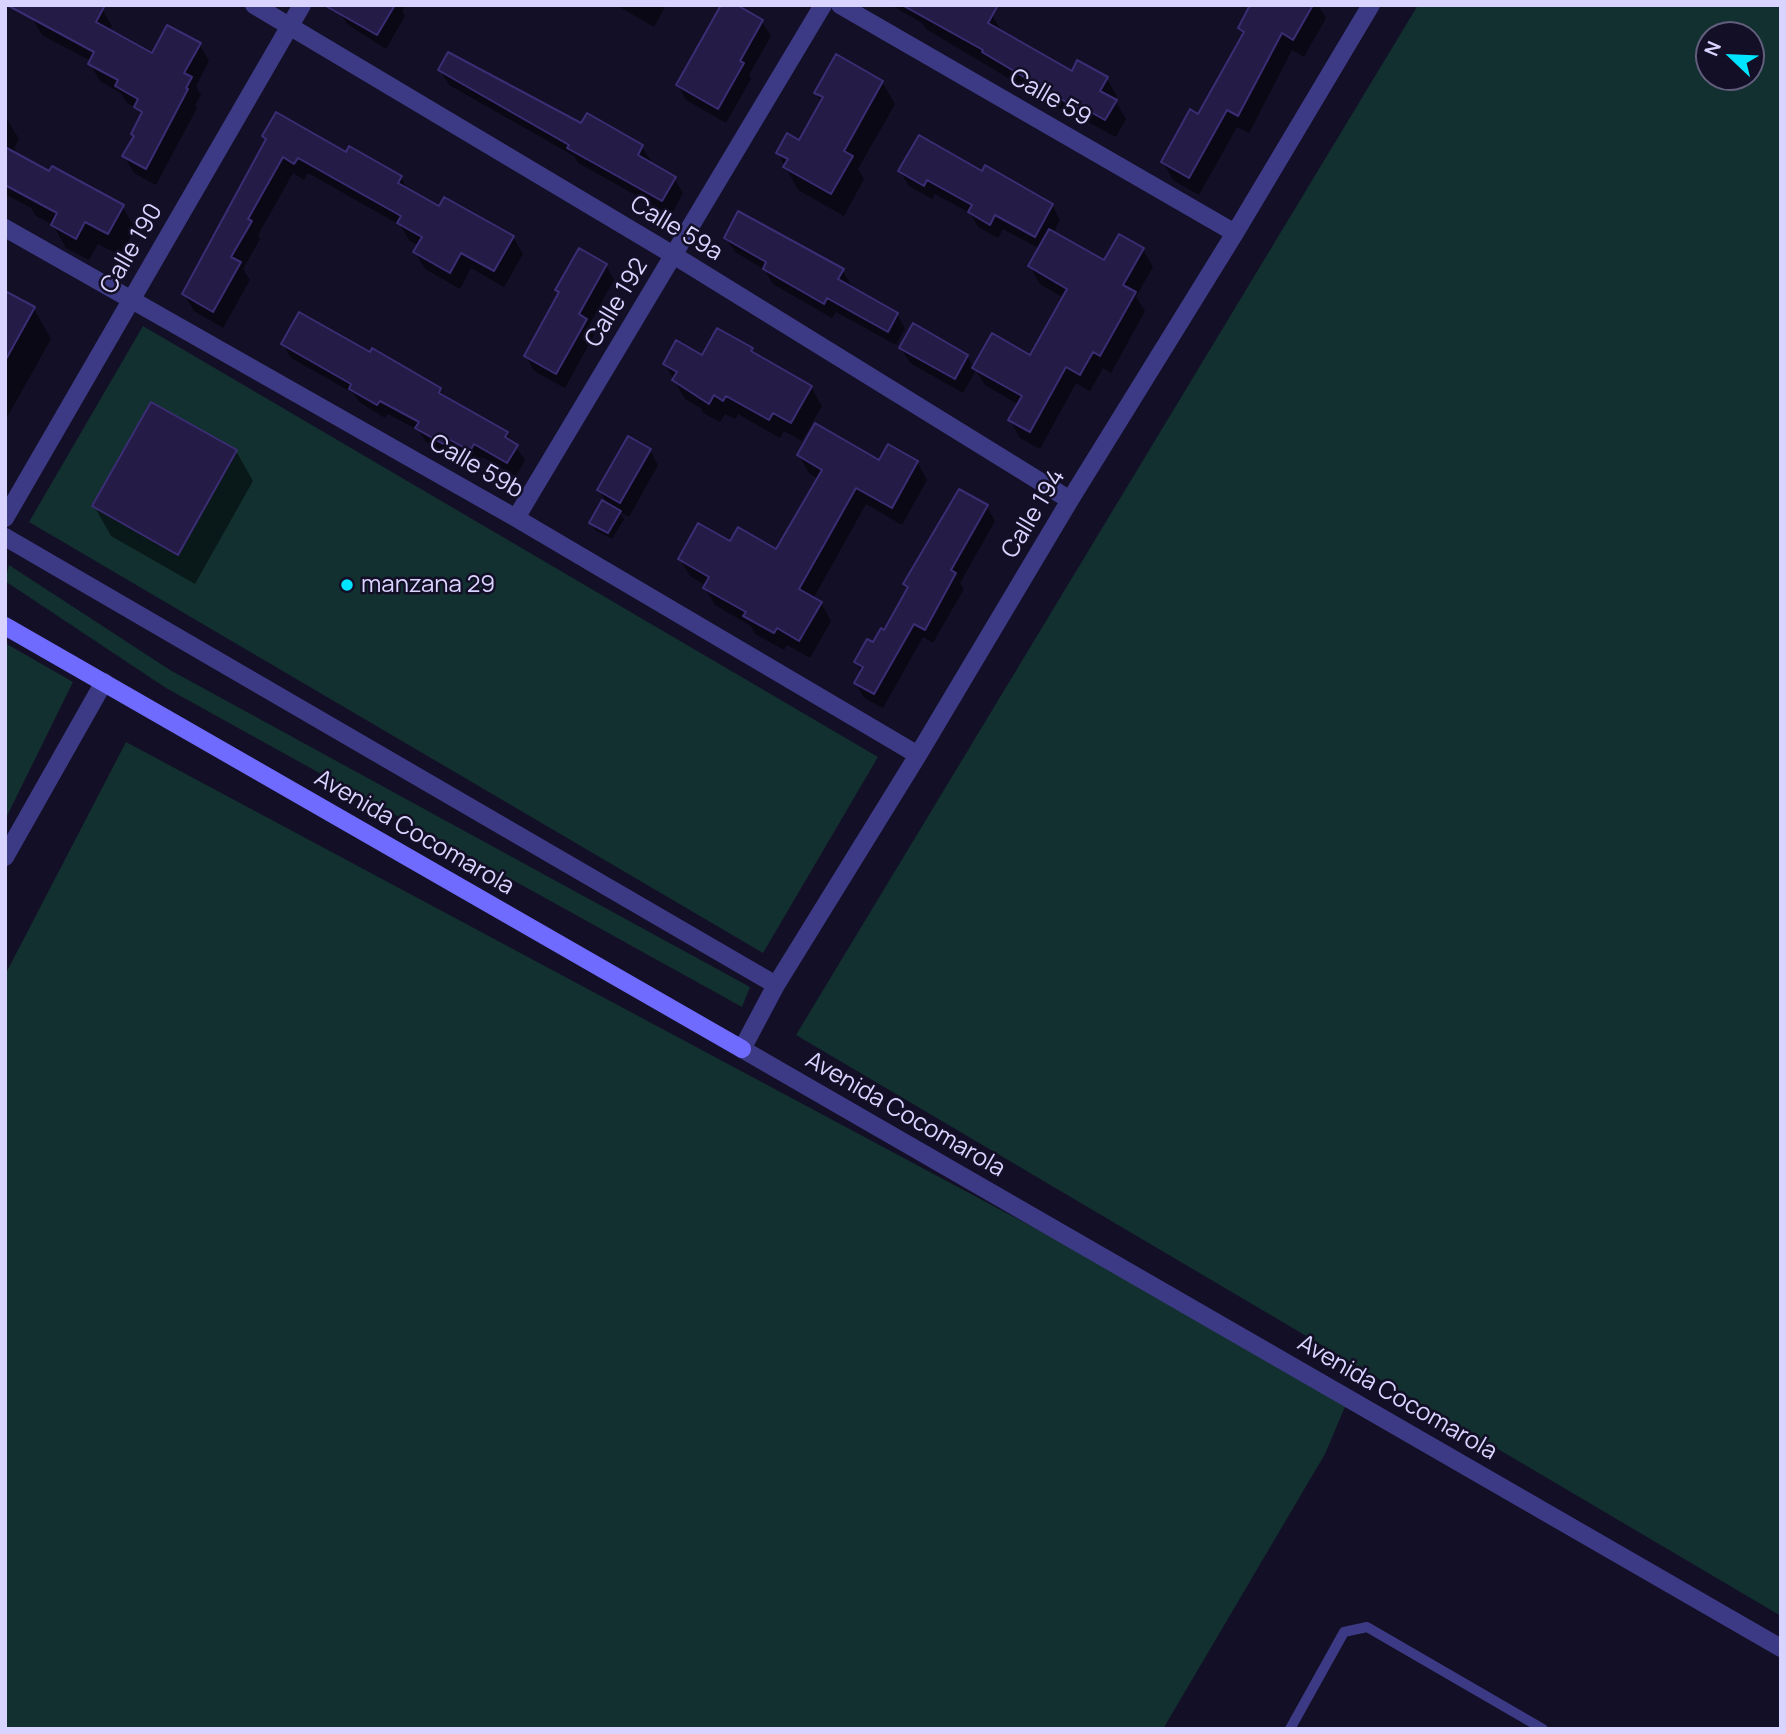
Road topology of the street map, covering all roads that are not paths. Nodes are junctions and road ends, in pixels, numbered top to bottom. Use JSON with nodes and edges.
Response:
{"nodes":[{"id":1,"x":254,"y":5,"type":"edge"},
{"id":2,"x":302,"y":5,"type":"edge"},
{"id":3,"x":823,"y":5,"type":"edge"},
{"id":4,"x":840,"y":5,"type":"edge"},
{"id":5,"x":1371,"y":5,"type":"edge"},
{"id":6,"x":290,"y":26,"type":"junction"},
{"id":7,"x":5,"y":228,"type":"edge"},
{"id":8,"x":1235,"y":233,"type":"junction"},
{"id":9,"x":674,"y":256,"type":"junction"},
{"id":10,"x":132,"y":299,"type":"junction"},
{"id":11,"x":1070,"y":500,"type":"junction"},
{"id":12,"x":5,"y":518,"type":"edge"},
{"id":13,"x":516,"y":518,"type":"junction"},
{"id":14,"x":5,"y":537,"type":"edge"},
{"id":15,"x":5,"y":626,"type":"edge"},
{"id":16,"x":104,"y":682,"type":"junction"},
{"id":17,"x":918,"y":755,"type":"junction"},
{"id":18,"x":5,"y":857,"type":"edge"},
{"id":19,"x":776,"y":985,"type":"junction"},
{"id":20,"x":742,"y":1049,"type":"junction"},
{"id":21,"x":1781,"y":1648,"type":"edge"},
{"id":22,"x":1290,"y":1729,"type":"edge"},
{"id":23,"x":1542,"y":1729,"type":"edge"}],
"edges":[{"from":1,"to":6,"type":"street","name":"Calle 59a"},
{"from":2,"to":6,"type":"street","name":"Calle 190"},
{"from":3,"to":9,"type":"street","name":"Calle 192"},
{"from":4,"to":8,"type":"street","name":"Calle 59"},
{"from":5,"to":8,"type":"street","name":"Calle 194"},
{"from":6,"to":9,"type":"street","name":"Calle 59a"},
{"from":6,"to":10,"type":"street","name":"Calle 190"},
{"from":7,"to":10,"type":"street","name":"Calle 59b"},
{"from":8,"to":11,"type":"street","name":"Calle 194"},
{"from":9,"to":11,"type":"street","name":"Calle 59a"},
{"from":9,"to":13,"type":"street","name":"Calle 192"},
{"from":10,"to":12,"type":"street","name":"Calle 190"},
{"from":10,"to":13,"type":"street","name":"Calle 59b"},
{"from":11,"to":17,"type":"street","name":"Calle 194"},
{"from":13,"to":17,"type":"street","name":"Calle 59b"},
{"from":14,"to":19,"type":"street"},
{"from":15,"to":16,"type":"main road","name":"Avenida Cocomarola"},
{"from":16,"to":18,"type":"street"},
{"from":16,"to":20,"type":"main road","name":"Avenida Cocomarola"},
{"from":17,"to":19,"type":"street","name":"Calle 194"},
{"from":19,"to":20,"type":"street","name":"Calle 194"},
{"from":20,"to":21,"type":"street","name":"Avenida Cocomarola"},
{"from":22,"to":23,"type":"lane"}]}
